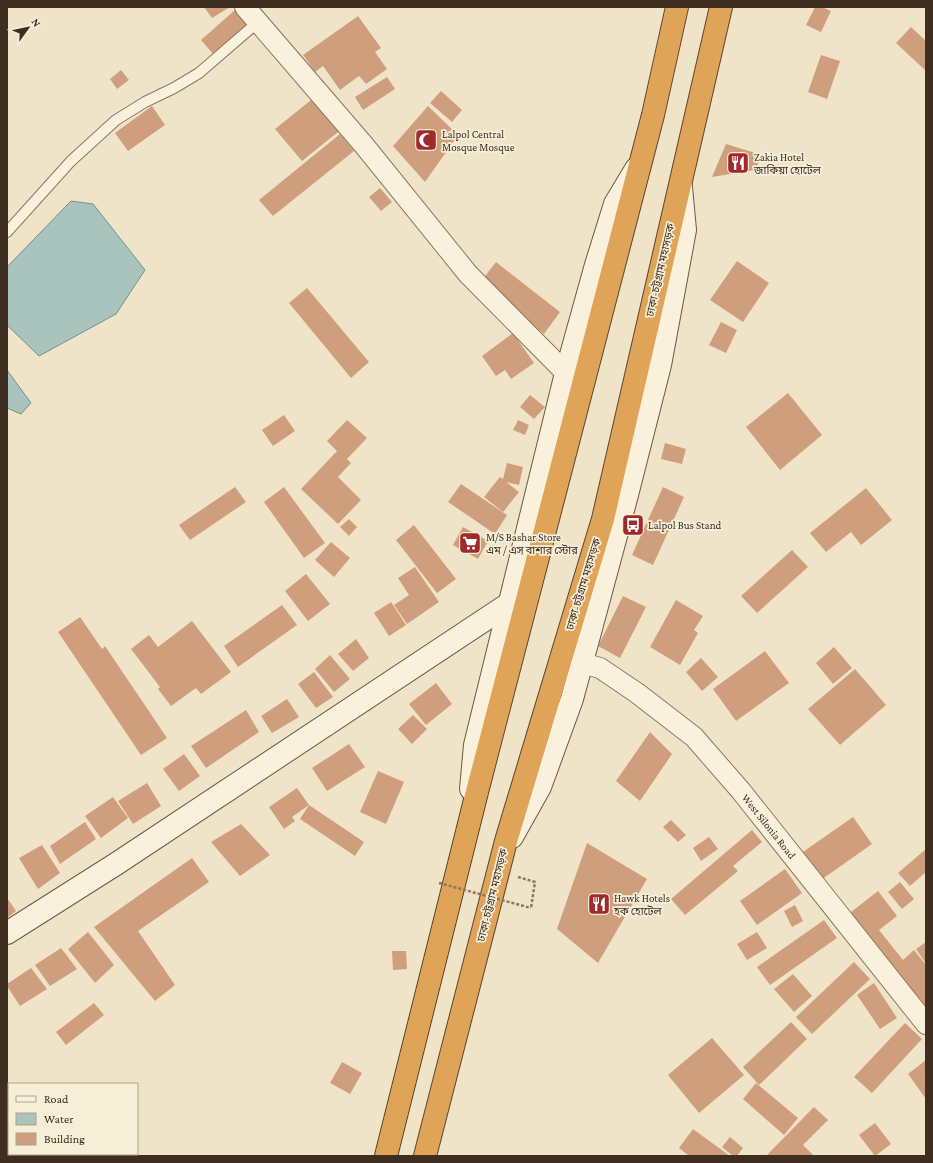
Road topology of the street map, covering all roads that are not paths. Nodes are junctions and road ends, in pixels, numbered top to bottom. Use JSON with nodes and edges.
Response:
{"nodes":[{"id":1,"x":245,"y":7,"type":"edge"},
{"id":2,"x":677,"y":7,"type":"edge"},
{"id":3,"x":721,"y":7,"type":"edge"},
{"id":4,"x":258,"y":22,"type":"junction"},
{"id":5,"x":640,"y":161,"type":"junction"},
{"id":6,"x":680,"y":182,"type":"junction"},
{"id":7,"x":7,"y":232,"type":"edge"},
{"id":8,"x":566,"y":373,"type":"junction"},
{"id":9,"x":510,"y":603,"type":"junction"},
{"id":10,"x":448,"y":644,"type":"junction"},
{"id":11,"x":582,"y":663,"type":"junction"},
{"id":12,"x":494,"y":664,"type":"junction"},
{"id":13,"x":466,"y":836,"type":"junction"},
{"id":14,"x":500,"y":862,"type":"junction"},
{"id":15,"x":7,"y":933,"type":"edge"},
{"id":16,"x":926,"y":1024,"type":"edge"},
{"id":17,"x":386,"y":1156,"type":"edge"},
{"id":18,"x":425,"y":1156,"type":"edge"}],
"edges":[{"from":1,"to":4,"type":"street"},
{"from":2,"to":5,"type":"highway"},
{"from":3,"to":6,"type":"highway","name":"ঢাকা-চট্টগ্রাম মহাসড়ক"},
{"from":4,"to":7,"type":"lane"},
{"from":4,"to":8,"type":"street"},
{"from":5,"to":8,"type":"main road"},
{"from":5,"to":13,"type":"highway"},
{"from":6,"to":11,"type":"main road"},
{"from":6,"to":14,"type":"highway","name":"ঢাকা-চট্টগ্রাম মহাসড়ক"},
{"from":8,"to":9,"type":"main road"},
{"from":9,"to":10,"type":"main road"},
{"from":9,"to":12,"type":"main road"},
{"from":10,"to":12,"type":"main road"},
{"from":10,"to":15,"type":"main road"},
{"from":11,"to":14,"type":"main road"},
{"from":11,"to":16,"type":"street","name":"West Silonia Road"},
{"from":12,"to":13,"type":"main road"},
{"from":13,"to":17,"type":"highway"},
{"from":14,"to":18,"type":"highway","name":"ঢাকা-চট্টগ্রাম মহাসড়ক"}]}
